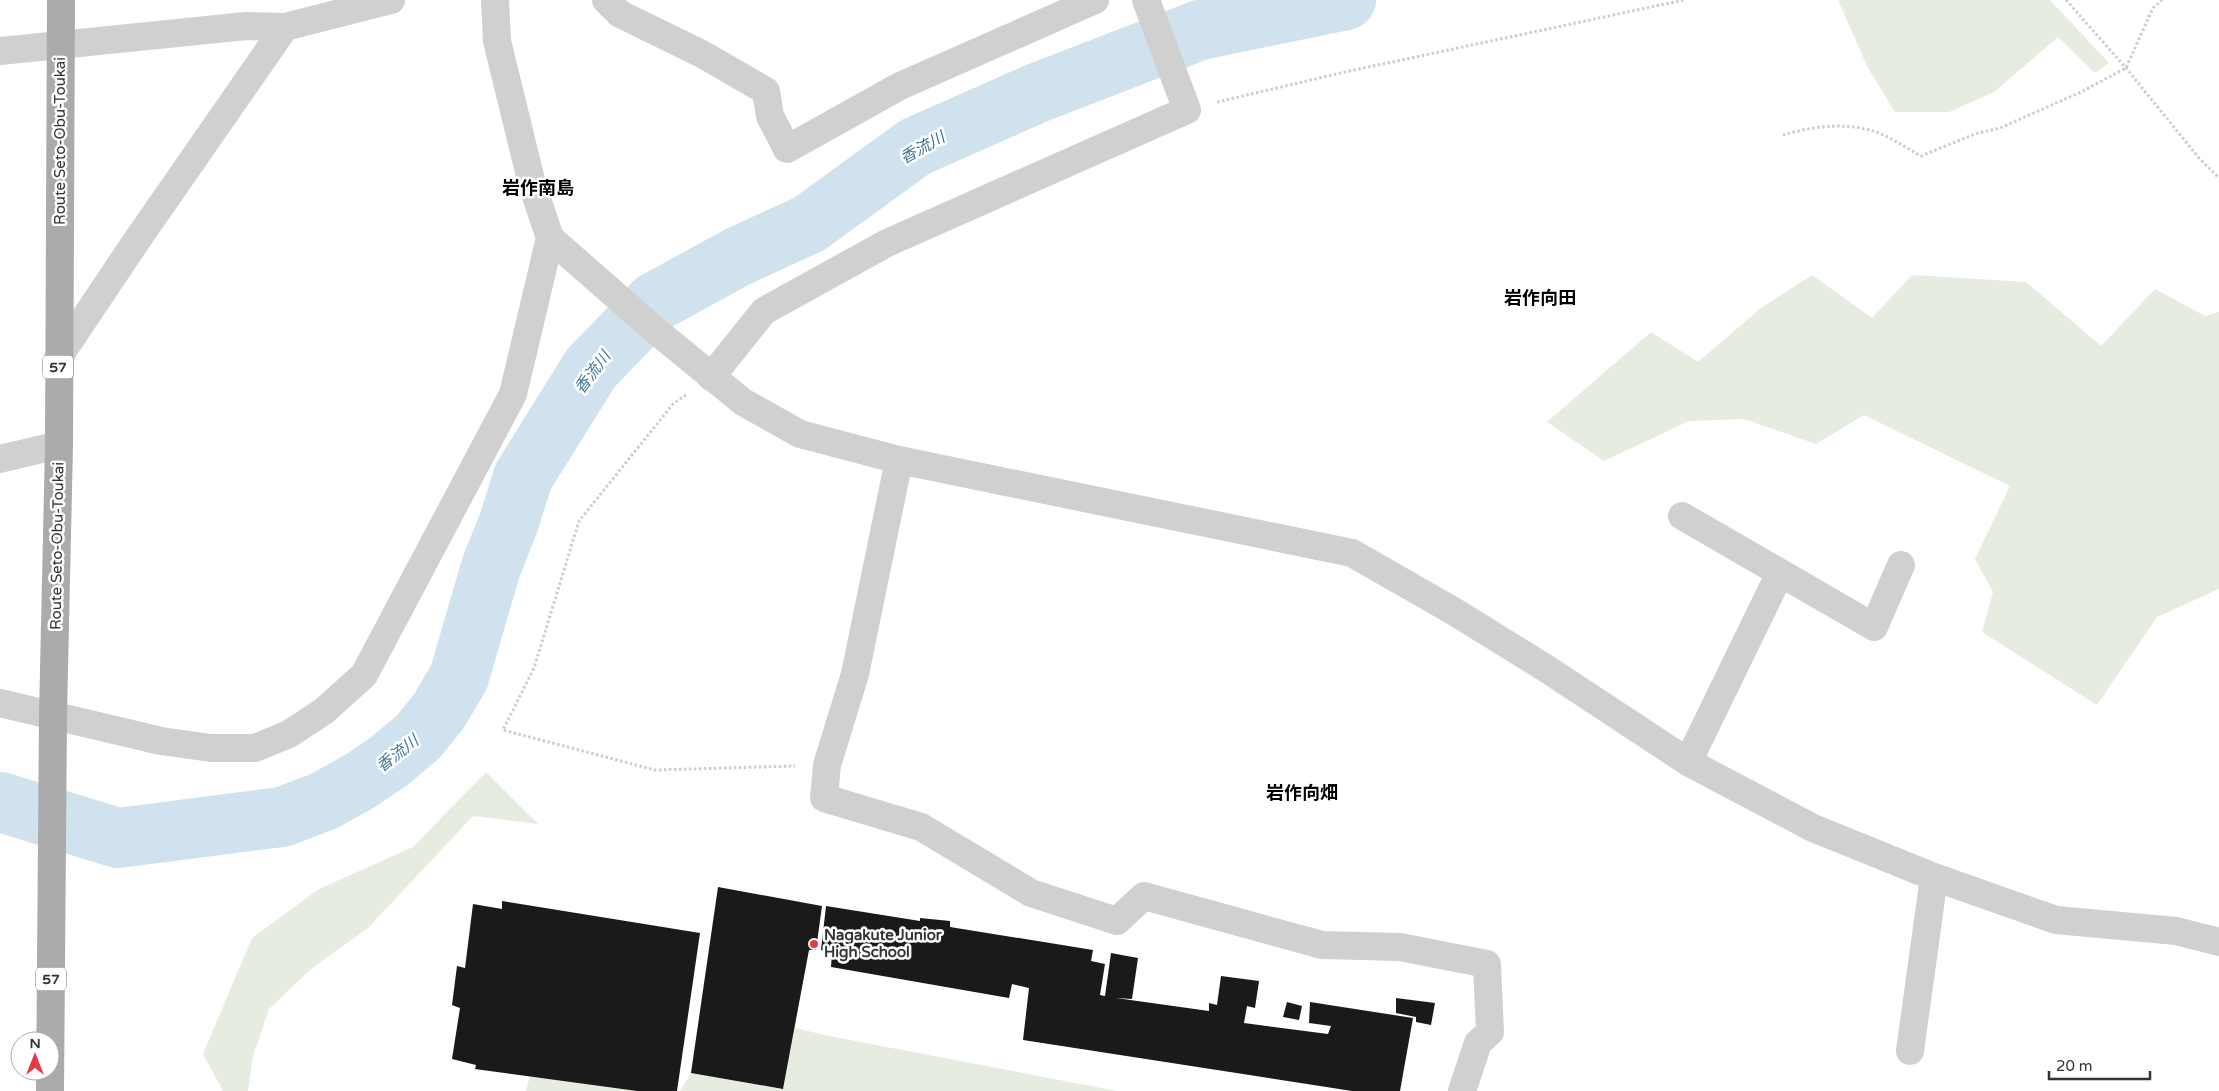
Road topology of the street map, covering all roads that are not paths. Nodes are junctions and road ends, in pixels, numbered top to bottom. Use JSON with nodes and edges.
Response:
{"nodes":[{"id":1,"x":60,"y":0,"type":"edge"},
{"id":2,"x":390,"y":0,"type":"edge"},
{"id":3,"x":495,"y":0,"type":"edge"},
{"id":4,"x":606,"y":0,"type":"edge"},
{"id":5,"x":1094,"y":0,"type":"edge"},
{"id":6,"x":1146,"y":0,"type":"edge"},
{"id":7,"x":285,"y":27,"type":"junction"},
{"id":8,"x":60,"y":44,"type":"junction"},
{"id":9,"x":0,"y":51,"type":"edge"},
{"id":10,"x":550,"y":238,"type":"junction"},
{"id":11,"x":58,"y":358,"type":"junction"},
{"id":12,"x":711,"y":377,"type":"junction"},
{"id":13,"x":59,"y":445,"type":"junction"},
{"id":14,"x":0,"y":459,"type":"edge"},
{"id":15,"x":899,"y":460,"type":"junction"},
{"id":16,"x":1682,"y":516,"type":"dead end"},
{"id":17,"x":1901,"y":565,"type":"dead end"},
{"id":18,"x":1780,"y":573,"type":"junction"},
{"id":19,"x":0,"y":703,"type":"edge"},
{"id":20,"x":53,"y":724,"type":"junction"},
{"id":21,"x":1688,"y":762,"type":"junction"},
{"id":22,"x":1934,"y":877,"type":"junction"},
{"id":23,"x":2219,"y":942,"type":"edge"},
{"id":24,"x":1910,"y":1051,"type":"dead end"},
{"id":25,"x":50,"y":1091,"type":"edge"},
{"id":26,"x":1462,"y":1091,"type":"edge"}],
"edges":[{"from":1,"to":8,"type":"main road","name":"Route Seto-Obu-Toukai","number":"57"},
{"from":2,"to":7,"type":"street"},
{"from":3,"to":10,"type":"street"},
{"from":4,"to":5,"type":"street"},
{"from":6,"to":12,"type":"street"},
{"from":7,"to":8,"type":"street"},
{"from":7,"to":11,"type":"street"},
{"from":8,"to":9,"type":"street"},
{"from":8,"to":11,"type":"main road","name":"Route Seto-Obu-Toukai","number":"57"},
{"from":10,"to":12,"type":"street"},
{"from":10,"to":20,"type":"street"},
{"from":11,"to":13,"type":"main road","name":"Route Seto-Obu-Toukai","number":"57"},
{"from":12,"to":15,"type":"street"},
{"from":13,"to":14,"type":"street"},
{"from":13,"to":20,"type":"main road","name":"Route Seto-Obu-Toukai","number":"57"},
{"from":15,"to":21,"type":"street"},
{"from":15,"to":26,"type":"street"},
{"from":16,"to":18,"type":"street"},
{"from":17,"to":18,"type":"street"},
{"from":18,"to":21,"type":"street"},
{"from":19,"to":20,"type":"street"},
{"from":20,"to":25,"type":"main road","name":"Route Seto-Obu-Toukai","number":"57"},
{"from":21,"to":22,"type":"street"},
{"from":22,"to":23,"type":"street"},
{"from":22,"to":24,"type":"street"}]}
